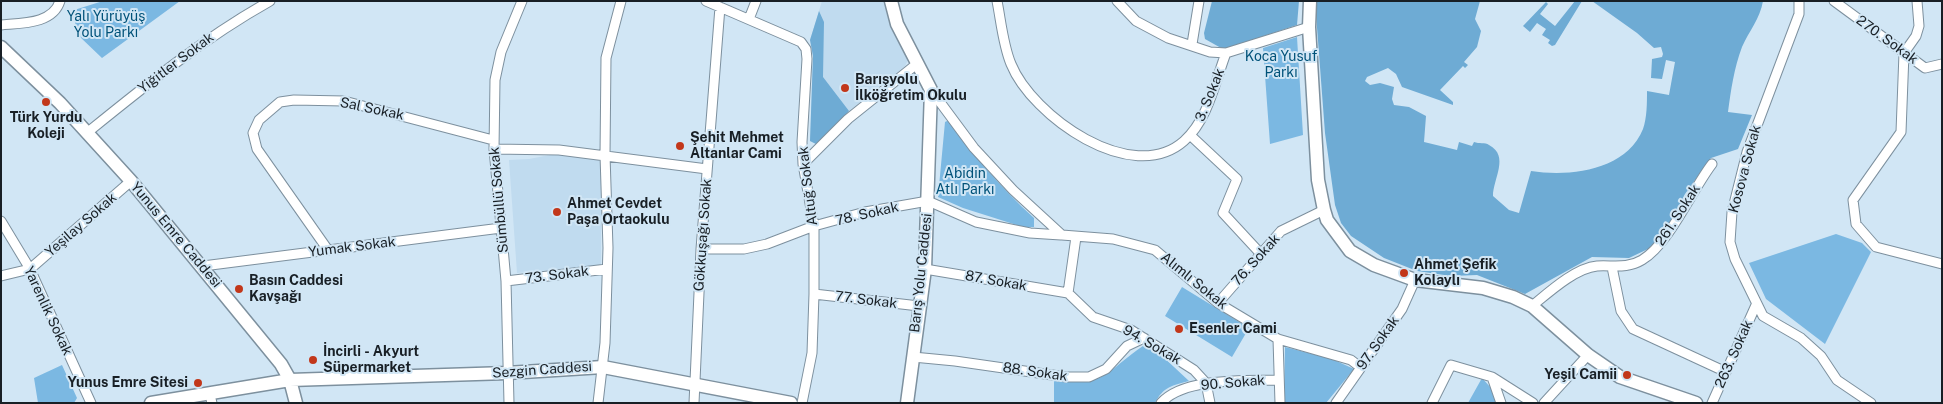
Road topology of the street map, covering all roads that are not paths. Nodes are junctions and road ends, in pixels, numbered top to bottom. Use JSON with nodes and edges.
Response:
{"nodes":[{"id":1,"x":60,"y":1,"type":"edge"},
{"id":2,"x":270,"y":1,"type":"edge"},
{"id":3,"x":522,"y":1,"type":"edge"},
{"id":4,"x":621,"y":1,"type":"edge"},
{"id":5,"x":706,"y":1,"type":"edge"},
{"id":6,"x":756,"y":1,"type":"edge"},
{"id":7,"x":891,"y":1,"type":"edge"},
{"id":8,"x":997,"y":1,"type":"edge"},
{"id":9,"x":1117,"y":1,"type":"edge"},
{"id":10,"x":1199,"y":1,"type":"edge"},
{"id":11,"x":1310,"y":1,"type":"edge"},
{"id":12,"x":1799,"y":1,"type":"edge"},
{"id":13,"x":1834,"y":1,"type":"edge"},
{"id":14,"x":1917,"y":1,"type":"edge"},
{"id":15,"x":720,"y":7,"type":"junction"},
{"id":16,"x":749,"y":19,"type":"junction"},
{"id":17,"x":19,"y":24,"type":"junction"},
{"id":18,"x":1,"y":25,"type":"edge"},
{"id":19,"x":1309,"y":26,"type":"junction"},
{"id":20,"x":1,"y":32,"type":"edge"},
{"id":21,"x":1192,"y":44,"type":"junction"},
{"id":22,"x":1,"y":48,"type":"edge"},
{"id":23,"x":1226,"y":53,"type":"junction"},
{"id":24,"x":1904,"y":53,"type":"junction"},
{"id":25,"x":1,"y":60,"type":"edge"},
{"id":26,"x":918,"y":63,"type":"junction"},
{"id":27,"x":1942,"y":64,"type":"edge"},
{"id":28,"x":36,"y":81,"type":"junction"},
{"id":29,"x":932,"y":90,"type":"junction"},
{"id":30,"x":88,"y":132,"type":"junction"},
{"id":31,"x":1190,"y":134,"type":"junction"},
{"id":32,"x":494,"y":145,"type":"junction"},
{"id":33,"x":605,"y":155,"type":"junction"},
{"id":34,"x":803,"y":164,"type":"junction"},
{"id":35,"x":1712,"y":164,"type":"dead end"},
{"id":36,"x":707,"y":169,"type":"junction"},
{"id":37,"x":131,"y":181,"type":"junction"},
{"id":38,"x":928,"y":201,"type":"junction"},
{"id":39,"x":1324,"y":210,"type":"junction"},
{"id":40,"x":1,"y":222,"type":"edge"},
{"id":41,"x":814,"y":226,"type":"junction"},
{"id":42,"x":501,"y":228,"type":"junction"},
{"id":43,"x":1062,"y":235,"type":"junction"},
{"id":44,"x":1076,"y":237,"type":"junction"},
{"id":45,"x":701,"y":249,"type":"junction"},
{"id":46,"x":328,"y":250,"type":"junction"},
{"id":47,"x":1260,"y":253,"type":"junction"},
{"id":48,"x":1942,"y":264,"type":"edge"},
{"id":49,"x":203,"y":266,"type":"junction"},
{"id":50,"x":1612,"y":267,"type":"junction"},
{"id":51,"x":30,"y":269,"type":"junction"},
{"id":52,"x":607,"y":269,"type":"junction"},
{"id":53,"x":925,"y":269,"type":"junction"},
{"id":54,"x":1,"y":276,"type":"edge"},
{"id":55,"x":1415,"y":280,"type":"junction"},
{"id":56,"x":506,"y":282,"type":"junction"},
{"id":57,"x":1068,"y":293,"type":"junction"},
{"id":58,"x":814,"y":294,"type":"junction"},
{"id":59,"x":1218,"y":303,"type":"junction"},
{"id":60,"x":1756,"y":305,"type":"junction"},
{"id":61,"x":919,"y":306,"type":"junction"},
{"id":62,"x":1532,"y":306,"type":"junction"},
{"id":63,"x":1144,"y":338,"type":"junction"},
{"id":64,"x":1278,"y":339,"type":"junction"},
{"id":65,"x":1588,"y":355,"type":"junction"},
{"id":66,"x":913,"y":357,"type":"junction"},
{"id":67,"x":603,"y":367,"type":"junction"},
{"id":68,"x":1360,"y":367,"type":"junction"},
{"id":69,"x":1726,"y":372,"type":"junction"},
{"id":70,"x":507,"y":373,"type":"junction"},
{"id":71,"x":1492,"y":377,"type":"junction"},
{"id":72,"x":290,"y":380,"type":"junction"},
{"id":73,"x":1279,"y":380,"type":"junction"},
{"id":74,"x":1206,"y":383,"type":"junction"},
{"id":75,"x":696,"y":384,"type":"junction"},
{"id":76,"x":211,"y":399,"type":"edge"},
{"id":77,"x":1679,"y":400,"type":"edge"},
{"id":78,"x":1338,"y":402,"type":"edge"},
{"id":79,"x":91,"y":403,"type":"edge"},
{"id":80,"x":152,"y":403,"type":"edge"},
{"id":81,"x":296,"y":403,"type":"edge"},
{"id":82,"x":509,"y":403,"type":"edge"},
{"id":83,"x":598,"y":403,"type":"edge"},
{"id":84,"x":694,"y":403,"type":"edge"},
{"id":85,"x":790,"y":403,"type":"edge"},
{"id":86,"x":802,"y":403,"type":"edge"},
{"id":87,"x":907,"y":403,"type":"edge"},
{"id":88,"x":1161,"y":403,"type":"edge"},
{"id":89,"x":1210,"y":403,"type":"edge"},
{"id":90,"x":1280,"y":403,"type":"edge"},
{"id":91,"x":1432,"y":403,"type":"edge"},
{"id":92,"x":1501,"y":403,"type":"edge"},
{"id":93,"x":1534,"y":403,"type":"edge"},
{"id":94,"x":1544,"y":403,"type":"edge"},
{"id":95,"x":1696,"y":403,"type":"edge"},
{"id":96,"x":1712,"y":403,"type":"edge"},
{"id":97,"x":1871,"y":403,"type":"edge"}],
"edges":[{"from":1,"to":17,"type":"street"},
{"from":2,"to":30,"type":"street","name":"Yiğitler Sokak"},
{"from":3,"to":32,"type":"street","name":"Sümbüllü Sokak"},
{"from":4,"to":33,"type":"street"},
{"from":5,"to":15,"type":"street","name":"Altuğ Sokak"},
{"from":6,"to":16,"type":"street"},
{"from":7,"to":26,"type":"main road","name":"Barış Yolu Caddesi"},
{"from":8,"to":31,"type":"street","name":"3. Sokak"},
{"from":9,"to":21,"type":"street"},
{"from":10,"to":21,"type":"street"},
{"from":11,"to":19,"type":"main road"},
{"from":12,"to":60,"type":"street","name":"Kosova Sokak"},
{"from":13,"to":24,"type":"street","name":"270. Sokak"},
{"from":14,"to":24,"type":"street"},
{"from":15,"to":16,"type":"street","name":"Altuğ Sokak"},
{"from":15,"to":36,"type":"street","name":"Gökkuşağı Sokak"},
{"from":16,"to":34,"type":"street","name":"Altuğ Sokak"},
{"from":17,"to":18,"type":"street"},
{"from":17,"to":20,"type":"street"},
{"from":19,"to":23,"type":"street"},
{"from":19,"to":39,"type":"main road"},
{"from":21,"to":23,"type":"street"},
{"from":22,"to":28,"type":"main road","name":"Yunus Emre Caddesi"},
{"from":23,"to":31,"type":"street","name":"3. Sokak"},
{"from":24,"to":27,"type":"street","name":"270. Sokak"},
{"from":24,"to":48,"type":"street"},
{"from":25,"to":28,"type":"main road","name":"Yunus Emre Caddesi"},
{"from":26,"to":29,"type":"main road","name":"Barış Yolu Caddesi"},
{"from":26,"to":34,"type":"street"},
{"from":28,"to":30,"type":"main road","name":"Yunus Emre Caddesi"},
{"from":29,"to":38,"type":"main road","name":"Barış Yolu Caddesi"},
{"from":29,"to":43,"type":"street"},
{"from":30,"to":37,"type":"main road","name":"Yunus Emre Caddesi"},
{"from":31,"to":47,"type":"street"},
{"from":32,"to":33,"type":"street","name":"Sal Sokak"},
{"from":32,"to":42,"type":"street","name":"Sümbüllü Sokak"},
{"from":32,"to":46,"type":"street","name":"Sal Sokak"},
{"from":33,"to":36,"type":"street","name":"Sal Sokak"},
{"from":33,"to":52,"type":"street"},
{"from":34,"to":41,"type":"street","name":"Altuğ Sokak"},
{"from":35,"to":50,"type":"street","name":"261. Sokak"},
{"from":36,"to":45,"type":"street","name":"Gökkuşağı Sokak"},
{"from":37,"to":49,"type":"main road","name":"Yunus Emre Caddesi"},
{"from":37,"to":51,"type":"street","name":"Yeşilay Sokak"},
{"from":38,"to":41,"type":"street","name":"78. Sokak"},
{"from":38,"to":43,"type":"street"},
{"from":38,"to":53,"type":"main road","name":"Barış Yolu Caddesi"},
{"from":39,"to":47,"type":"street","name":"76. Sokak"},
{"from":39,"to":55,"type":"main road"},
{"from":40,"to":51,"type":"street","name":"Yarenlik Sokak"},
{"from":41,"to":45,"type":"street","name":"78. Sokak"},
{"from":41,"to":58,"type":"street","name":"Altuğ Sokak"},
{"from":42,"to":46,"type":"street","name":"Yumak Sokak"},
{"from":42,"to":56,"type":"street","name":"Sümbüllü Sokak"},
{"from":43,"to":44,"type":"street","name":"Alımlı Sokak"},
{"from":44,"to":57,"type":"street"},
{"from":44,"to":59,"type":"street","name":"Alımlı Sokak"},
{"from":45,"to":75,"type":"street","name":"Gökkuşağı Sokak"},
{"from":46,"to":49,"type":"street","name":"Yumak Sokak"},
{"from":47,"to":59,"type":"street","name":"76. Sokak"},
{"from":49,"to":72,"type":"main road","name":"Yunus Emre Caddesi"},
{"from":50,"to":62,"type":"street","name":"261. Sokak"},
{"from":50,"to":69,"type":"street"},
{"from":51,"to":54,"type":"street","name":"Yeşilay Sokak"},
{"from":51,"to":79,"type":"street","name":"Yarenlik Sokak"},
{"from":52,"to":56,"type":"street","name":"73. Sokak"},
{"from":52,"to":67,"type":"street"},
{"from":53,"to":57,"type":"street","name":"87. Sokak"},
{"from":53,"to":61,"type":"main road","name":"Barış Yolu Caddesi"},
{"from":55,"to":62,"type":"main road"},
{"from":55,"to":68,"type":"street","name":"97. Sokak"},
{"from":56,"to":70,"type":"street","name":"Sümbüllü Sokak"},
{"from":57,"to":63,"type":"street","name":"94. Sokak"},
{"from":58,"to":61,"type":"street","name":"77. Sokak"},
{"from":58,"to":86,"type":"street","name":"Altuğ Sokak"},
{"from":59,"to":64,"type":"street","name":"Alımlı Sokak"},
{"from":60,"to":69,"type":"street","name":"263. Sokak"},
{"from":60,"to":97,"type":"street","name":"Kosova Sokak"},
{"from":61,"to":66,"type":"main road","name":"Barış Yolu Caddesi"},
{"from":62,"to":65,"type":"main road"},
{"from":63,"to":66,"type":"street","name":"88. Sokak"},
{"from":63,"to":74,"type":"street","name":"94. Sokak"},
{"from":64,"to":68,"type":"street","name":"Alımlı Sokak"},
{"from":64,"to":73,"type":"street"},
{"from":65,"to":77,"type":"main road"},
{"from":65,"to":94,"type":"street"},
{"from":66,"to":87,"type":"main road","name":"Barış Yolu Caddesi"},
{"from":67,"to":70,"type":"main road","name":"Sezgin Caddesi"},
{"from":67,"to":75,"type":"main road","name":"Sezgin Caddesi"},
{"from":67,"to":83,"type":"street"},
{"from":68,"to":78,"type":"street","name":"97. Sokak"},
{"from":69,"to":96,"type":"street","name":"263. Sokak"},
{"from":70,"to":72,"type":"main road","name":"Sezgin Caddesi"},
{"from":70,"to":82,"type":"street","name":"Sümbüllü Sokak"},
{"from":71,"to":91,"type":"street"},
{"from":71,"to":92,"type":"street"},
{"from":71,"to":93,"type":"street"},
{"from":72,"to":76,"type":"main road","name":"Sezgin Caddesi"},
{"from":72,"to":81,"type":"main road","name":"Yunus Emre Caddesi"},
{"from":73,"to":74,"type":"street","name":"90. Sokak"},
{"from":73,"to":90,"type":"street"},
{"from":74,"to":88,"type":"street","name":"90. Sokak"},
{"from":74,"to":89,"type":"street"},
{"from":75,"to":84,"type":"street","name":"Gökkuşağı Sokak"},
{"from":75,"to":85,"type":"main road","name":"Sezgin Caddesi"},
{"from":76,"to":80,"type":"main road","name":"Sezgin Caddesi"},
{"from":77,"to":95,"type":"main road"}]}
